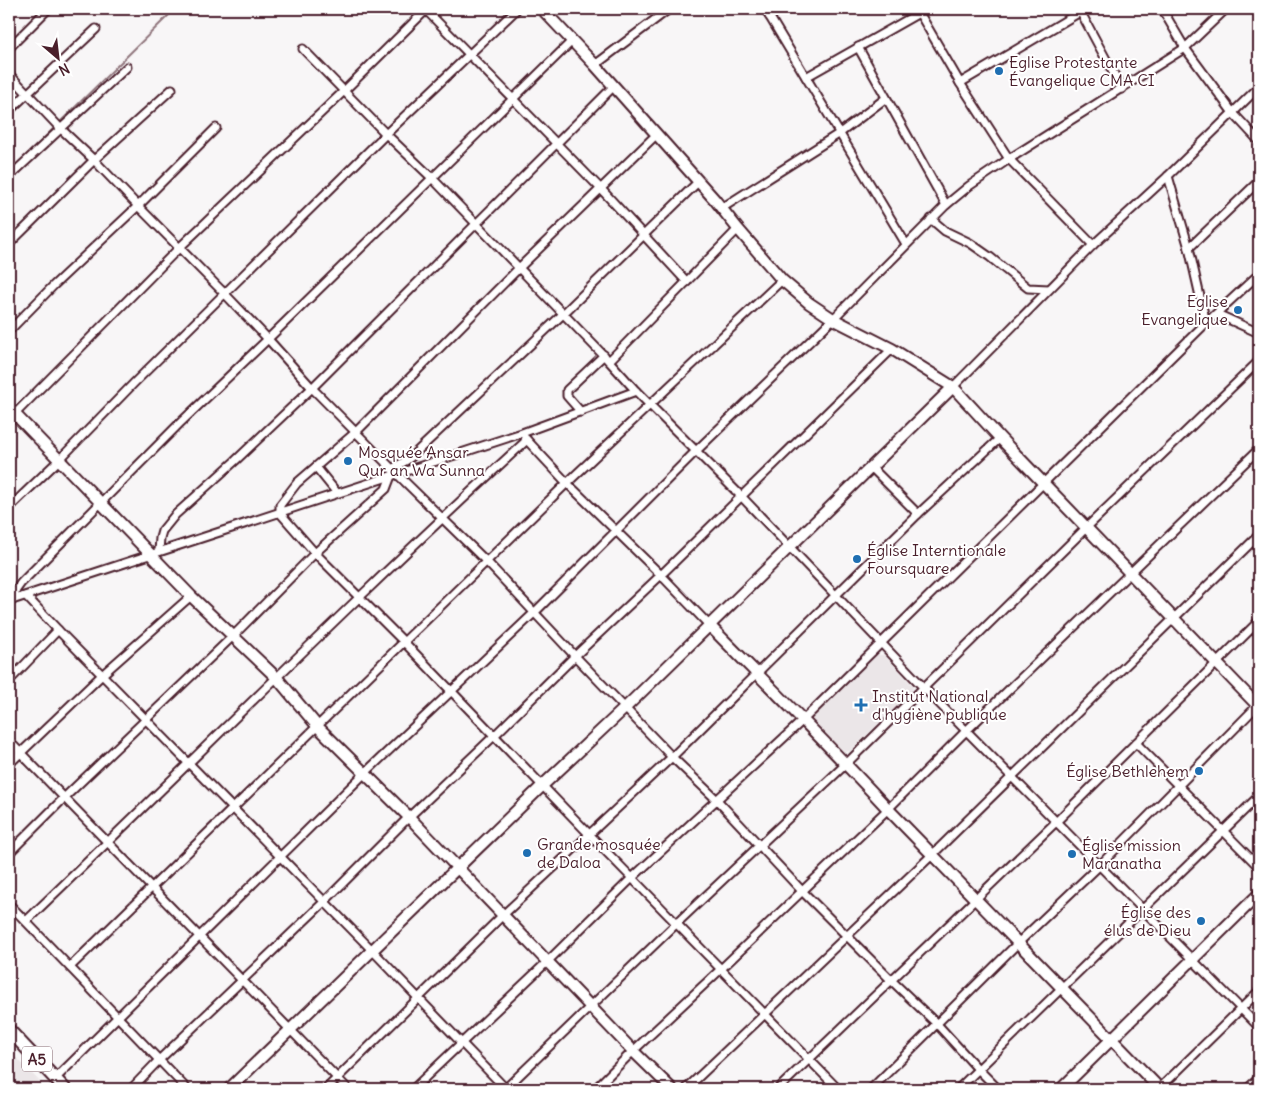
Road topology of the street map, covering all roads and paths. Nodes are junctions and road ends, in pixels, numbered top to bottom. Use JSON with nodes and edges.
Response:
{"nodes":[{"id":1,"x":48,"y":9,"type":"edge"},
{"id":2,"x":426,"y":9,"type":"edge"},
{"id":3,"x":517,"y":9,"type":"edge"},
{"id":4,"x":542,"y":9,"type":"edge"},
{"id":5,"x":669,"y":9,"type":"edge"},
{"id":6,"x":765,"y":9,"type":"edge"},
{"id":7,"x":782,"y":9,"type":"edge"},
{"id":8,"x":1162,"y":9,"type":"edge"},
{"id":9,"x":1226,"y":9,"type":"edge"},
{"id":10,"x":921,"y":10,"type":"edge"},
{"id":11,"x":1079,"y":10,"type":"edge"},
{"id":12,"x":769,"y":16,"type":"junction"},
{"id":13,"x":96,"y":29,"type":"dead end"},
{"id":14,"x":572,"y":41,"type":"junction"},
{"id":15,"x":858,"y":47,"type":"junction"},
{"id":16,"x":9,"y":48,"type":"edge"},
{"id":17,"x":1184,"y":48,"type":"junction"},
{"id":18,"x":303,"y":49,"type":"dead end"},
{"id":19,"x":470,"y":54,"type":"junction"},
{"id":20,"x":595,"y":65,"type":"junction"},
{"id":21,"x":127,"y":67,"type":"dead end"},
{"id":22,"x":9,"y":74,"type":"edge"},
{"id":23,"x":806,"y":77,"type":"junction"},
{"id":24,"x":960,"y":83,"type":"junction"},
{"id":25,"x":614,"y":86,"type":"junction"},
{"id":26,"x":1259,"y":87,"type":"edge"},
{"id":27,"x":172,"y":89,"type":"dead end"},
{"id":28,"x":1122,"y":89,"type":"junction"},
{"id":29,"x":344,"y":91,"type":"junction"},
{"id":30,"x":27,"y":94,"type":"junction"},
{"id":31,"x":886,"y":98,"type":"junction"},
{"id":32,"x":513,"y":99,"type":"junction"},
{"id":33,"x":9,"y":111,"type":"edge"},
{"id":34,"x":1233,"y":112,"type":"junction"},
{"id":35,"x":58,"y":126,"type":"junction"},
{"id":36,"x":216,"y":128,"type":"dead end"},
{"id":37,"x":840,"y":132,"type":"junction"},
{"id":38,"x":386,"y":134,"type":"junction"},
{"id":39,"x":657,"y":134,"type":"junction"},
{"id":40,"x":1259,"y":141,"type":"edge"},
{"id":41,"x":556,"y":143,"type":"junction"},
{"id":42,"x":1009,"y":159,"type":"junction"},
{"id":43,"x":94,"y":160,"type":"junction"},
{"id":44,"x":1168,"y":176,"type":"junction"},
{"id":45,"x":9,"y":177,"type":"edge"},
{"id":46,"x":432,"y":178,"type":"junction"},
{"id":47,"x":1259,"y":181,"type":"edge"},
{"id":48,"x":699,"y":182,"type":"junction"},
{"id":49,"x":601,"y":189,"type":"junction"},
{"id":50,"x":946,"y":205,"type":"junction"},
{"id":51,"x":138,"y":206,"type":"junction"},
{"id":52,"x":722,"y":208,"type":"junction"},
{"id":53,"x":931,"y":219,"type":"junction"},
{"id":54,"x":476,"y":223,"type":"junction"},
{"id":55,"x":738,"y":229,"type":"junction"},
{"id":56,"x":644,"y":235,"type":"junction"},
{"id":57,"x":9,"y":244,"type":"edge"},
{"id":58,"x":906,"y":244,"type":"junction"},
{"id":59,"x":1093,"y":245,"type":"junction"},
{"id":60,"x":179,"y":248,"type":"junction"},
{"id":61,"x":1189,"y":248,"type":"junction"},
{"id":62,"x":519,"y":268,"type":"junction"},
{"id":63,"x":1259,"y":274,"type":"edge"},
{"id":64,"x":782,"y":280,"type":"junction"},
{"id":65,"x":687,"y":282,"type":"junction"},
{"id":66,"x":1050,"y":289,"type":"junction"},
{"id":67,"x":225,"y":294,"type":"junction"},
{"id":68,"x":563,"y":314,"type":"junction"},
{"id":69,"x":1217,"y":314,"type":"junction"},
{"id":70,"x":832,"y":319,"type":"junction"},
{"id":71,"x":1206,"y":322,"type":"junction"},
{"id":72,"x":9,"y":331,"type":"edge"},
{"id":73,"x":1259,"y":334,"type":"edge"},
{"id":74,"x":268,"y":339,"type":"junction"},
{"id":75,"x":892,"y":349,"type":"junction"},
{"id":76,"x":606,"y":358,"type":"junction"},
{"id":77,"x":1259,"y":361,"type":"edge"},
{"id":78,"x":953,"y":387,"type":"junction"},
{"id":79,"x":312,"y":388,"type":"junction"},
{"id":80,"x":636,"y":392,"type":"junction"},
{"id":81,"x":649,"y":405,"type":"junction"},
{"id":82,"x":581,"y":412,"type":"junction"},
{"id":83,"x":11,"y":414,"type":"edge"},
{"id":84,"x":356,"y":432,"type":"junction"},
{"id":85,"x":524,"y":436,"type":"junction"},
{"id":86,"x":1000,"y":438,"type":"junction"},
{"id":87,"x":696,"y":451,"type":"junction"},
{"id":88,"x":1258,"y":453,"type":"edge"},
{"id":89,"x":59,"y":460,"type":"junction"},
{"id":90,"x":316,"y":467,"type":"junction"},
{"id":91,"x":871,"y":467,"type":"junction"},
{"id":92,"x":393,"y":473,"type":"junction"},
{"id":93,"x":567,"y":483,"type":"junction"},
{"id":94,"x":1043,"y":483,"type":"junction"},
{"id":95,"x":337,"y":493,"type":"junction"},
{"id":96,"x":740,"y":496,"type":"junction"},
{"id":97,"x":100,"y":502,"type":"junction"},
{"id":98,"x":9,"y":508,"type":"edge"},
{"id":99,"x":280,"y":512,"type":"junction"},
{"id":100,"x":918,"y":514,"type":"junction"},
{"id":101,"x":442,"y":518,"type":"junction"},
{"id":102,"x":1086,"y":528,"type":"junction"},
{"id":103,"x":616,"y":531,"type":"junction"},
{"id":104,"x":1259,"y":535,"type":"edge"},
{"id":105,"x":790,"y":547,"type":"junction"},
{"id":106,"x":155,"y":553,"type":"junction"},
{"id":107,"x":315,"y":553,"type":"junction"},
{"id":108,"x":487,"y":562,"type":"junction"},
{"id":109,"x":1129,"y":573,"type":"junction"},
{"id":110,"x":661,"y":575,"type":"junction"},
{"id":111,"x":836,"y":594,"type":"junction"},
{"id":112,"x":26,"y":596,"type":"junction"},
{"id":113,"x":191,"y":596,"type":"junction"},
{"id":114,"x":360,"y":597,"type":"junction"},
{"id":115,"x":11,"y":600,"type":"edge"},
{"id":116,"x":534,"y":613,"type":"junction"},
{"id":117,"x":1174,"y":618,"type":"junction"},
{"id":118,"x":1259,"y":621,"type":"edge"},
{"id":119,"x":709,"y":625,"type":"junction"},
{"id":120,"x":58,"y":630,"type":"junction"},
{"id":121,"x":233,"y":636,"type":"junction"},
{"id":122,"x":404,"y":642,"type":"junction"},
{"id":123,"x":882,"y":643,"type":"junction"},
{"id":124,"x":575,"y":656,"type":"junction"},
{"id":125,"x":1217,"y":662,"type":"junction"},
{"id":126,"x":757,"y":674,"type":"junction"},
{"id":127,"x":102,"y":675,"type":"junction"},
{"id":128,"x":276,"y":678,"type":"junction"},
{"id":129,"x":9,"y":681,"type":"edge"},
{"id":130,"x":924,"y":688,"type":"junction"},
{"id":131,"x":451,"y":691,"type":"junction"},
{"id":132,"x":1259,"y":705,"type":"edge"},
{"id":133,"x":625,"y":708,"type":"junction"},
{"id":134,"x":146,"y":719,"type":"junction"},
{"id":135,"x":802,"y":721,"type":"junction"},
{"id":136,"x":318,"y":727,"type":"junction"},
{"id":137,"x":967,"y":730,"type":"junction"},
{"id":138,"x":494,"y":736,"type":"junction"},
{"id":139,"x":9,"y":741,"type":"edge"},
{"id":140,"x":1136,"y":743,"type":"junction"},
{"id":141,"x":20,"y":753,"type":"junction"},
{"id":142,"x":672,"y":757,"type":"junction"},
{"id":143,"x":190,"y":763,"type":"junction"},
{"id":144,"x":9,"y":764,"type":"edge"},
{"id":145,"x":846,"y":764,"type":"junction"},
{"id":146,"x":365,"y":774,"type":"junction"},
{"id":147,"x":1012,"y":776,"type":"junction"},
{"id":148,"x":543,"y":785,"type":"junction"},
{"id":149,"x":1179,"y":785,"type":"junction"},
{"id":150,"x":1259,"y":796,"type":"edge"},
{"id":151,"x":64,"y":797,"type":"junction"},
{"id":152,"x":717,"y":800,"type":"junction"},
{"id":153,"x":234,"y":809,"type":"junction"},
{"id":154,"x":888,"y":809,"type":"junction"},
{"id":155,"x":409,"y":817,"type":"junction"},
{"id":156,"x":1056,"y":822,"type":"junction"},
{"id":157,"x":1223,"y":832,"type":"junction"},
{"id":158,"x":589,"y":834,"type":"junction"},
{"id":159,"x":108,"y":842,"type":"junction"},
{"id":160,"x":759,"y":845,"type":"junction"},
{"id":161,"x":9,"y":853,"type":"edge"},
{"id":162,"x":932,"y":855,"type":"junction"},
{"id":163,"x":281,"y":857,"type":"junction"},
{"id":164,"x":1100,"y":865,"type":"junction"},
{"id":165,"x":1259,"y":867,"type":"edge"},
{"id":166,"x":457,"y":868,"type":"junction"},
{"id":167,"x":632,"y":878,"type":"junction"},
{"id":168,"x":151,"y":887,"type":"junction"},
{"id":169,"x":802,"y":891,"type":"junction"},
{"id":170,"x":1259,"y":894,"type":"edge"},
{"id":171,"x":976,"y":900,"type":"junction"},
{"id":172,"x":324,"y":902,"type":"junction"},
{"id":173,"x":9,"y":904,"type":"edge"},
{"id":174,"x":1142,"y":909,"type":"junction"},
{"id":175,"x":503,"y":915,"type":"junction"},
{"id":176,"x":26,"y":921,"type":"junction"},
{"id":177,"x":677,"y":923,"type":"junction"},
{"id":178,"x":847,"y":935,"type":"junction"},
{"id":179,"x":200,"y":936,"type":"junction"},
{"id":180,"x":1018,"y":943,"type":"junction"},
{"id":181,"x":372,"y":950,"type":"junction"},
{"id":182,"x":1193,"y":960,"type":"junction"},
{"id":183,"x":548,"y":961,"type":"junction"},
{"id":184,"x":70,"y":967,"type":"junction"},
{"id":185,"x":721,"y":969,"type":"junction"},
{"id":186,"x":242,"y":981,"type":"junction"},
{"id":187,"x":892,"y":981,"type":"junction"},
{"id":188,"x":1061,"y":988,"type":"junction"},
{"id":189,"x":1259,"y":991,"type":"edge"},
{"id":190,"x":418,"y":998,"type":"junction"},
{"id":191,"x":590,"y":1006,"type":"junction"},
{"id":192,"x":1241,"y":1008,"type":"junction"},
{"id":193,"x":764,"y":1014,"type":"junction"},
{"id":194,"x":117,"y":1017,"type":"junction"},
{"id":195,"x":937,"y":1024,"type":"junction"},
{"id":196,"x":1259,"y":1027,"type":"edge"},
{"id":197,"x":9,"y":1030,"type":"edge"},
{"id":198,"x":291,"y":1030,"type":"junction"},
{"id":199,"x":1112,"y":1040,"type":"junction"},
{"id":200,"x":461,"y":1043,"type":"junction"},
{"id":201,"x":634,"y":1051,"type":"junction"},
{"id":202,"x":159,"y":1060,"type":"junction"},
{"id":203,"x":809,"y":1060,"type":"junction"},
{"id":204,"x":978,"y":1069,"type":"junction"},
{"id":205,"x":338,"y":1078,"type":"junction"},
{"id":206,"x":1259,"y":1078,"type":"edge"},
{"id":207,"x":55,"y":1079,"type":"junction"},
{"id":208,"x":65,"y":1089,"type":"edge"},
{"id":209,"x":131,"y":1089,"type":"edge"},
{"id":210,"x":187,"y":1089,"type":"edge"},
{"id":211,"x":229,"y":1089,"type":"edge"},
{"id":212,"x":326,"y":1089,"type":"edge"},
{"id":213,"x":348,"y":1089,"type":"edge"},
{"id":214,"x":413,"y":1089,"type":"edge"},
{"id":215,"x":505,"y":1089,"type":"edge"},
{"id":216,"x":595,"y":1089,"type":"edge"},
{"id":217,"x":672,"y":1089,"type":"edge"},
{"id":218,"x":686,"y":1089,"type":"edge"},
{"id":219,"x":778,"y":1089,"type":"edge"},
{"id":220,"x":838,"y":1089,"type":"edge"},
{"id":221,"x":871,"y":1089,"type":"edge"},
{"id":222,"x":958,"y":1089,"type":"edge"},
{"id":223,"x":998,"y":1089,"type":"edge"},
{"id":224,"x":1061,"y":1089,"type":"edge"},
{"id":225,"x":1160,"y":1089,"type":"edge"},
{"id":226,"x":1247,"y":1089,"type":"edge"}],
"edges":[{"from":1,"to":16,"type":"street"},
{"from":2,"to":19,"type":"street"},
{"from":2,"to":29,"type":"street"},
{"from":3,"to":19,"type":"street"},
{"from":4,"to":14,"type":"street"},
{"from":5,"to":20,"type":"street"},
{"from":6,"to":12,"type":"street"},
{"from":7,"to":12,"type":"street"},
{"from":8,"to":17,"type":"street"},
{"from":9,"to":17,"type":"street"},
{"from":10,"to":15,"type":"street"},
{"from":10,"to":24,"type":"street"},
{"from":11,"to":24,"type":"street"},
{"from":11,"to":28,"type":"street"},
{"from":12,"to":23,"type":"street"},
{"from":13,"to":30,"type":"street"},
{"from":14,"to":20,"type":"street"},
{"from":14,"to":32,"type":"street"},
{"from":15,"to":23,"type":"street"},
{"from":15,"to":31,"type":"street"},
{"from":17,"to":28,"type":"street"},
{"from":17,"to":34,"type":"street"},
{"from":18,"to":29,"type":"street"},
{"from":19,"to":32,"type":"street"},
{"from":19,"to":38,"type":"street"},
{"from":20,"to":25,"type":"street"},
{"from":21,"to":35,"type":"street"},
{"from":22,"to":30,"type":"street"},
{"from":23,"to":37,"type":"street"},
{"from":24,"to":42,"type":"street"},
{"from":25,"to":39,"type":"street"},
{"from":25,"to":41,"type":"street"},
{"from":26,"to":34,"type":"street"},
{"from":27,"to":43,"type":"street"},
{"from":28,"to":42,"type":"street"},
{"from":29,"to":38,"type":"street"},
{"from":29,"to":60,"type":"street"},
{"from":30,"to":33,"type":"street"},
{"from":30,"to":35,"type":"street"},
{"from":31,"to":37,"type":"street"},
{"from":31,"to":50,"type":"street"},
{"from":32,"to":41,"type":"street"},
{"from":32,"to":46,"type":"street"},
{"from":34,"to":40,"type":"street"},
{"from":34,"to":44,"type":"street"},
{"from":35,"to":43,"type":"street"},
{"from":35,"to":45,"type":"street"},
{"from":36,"to":51,"type":"street"},
{"from":37,"to":52,"type":"street"},
{"from":37,"to":58,"type":"street"},
{"from":38,"to":46,"type":"street"},
{"from":38,"to":67,"type":"street"},
{"from":39,"to":48,"type":"street"},
{"from":39,"to":49,"type":"street"},
{"from":41,"to":49,"type":"street"},
{"from":41,"to":54,"type":"street"},
{"from":42,"to":50,"type":"street"},
{"from":42,"to":59,"type":"street"},
{"from":43,"to":51,"type":"street"},
{"from":43,"to":57,"type":"street"},
{"from":44,"to":59,"type":"street"},
{"from":44,"to":61,"type":"street"},
{"from":46,"to":54,"type":"street"},
{"from":46,"to":74,"type":"street"},
{"from":47,"to":61,"type":"street"},
{"from":48,"to":52,"type":"street"},
{"from":48,"to":56,"type":"street"},
{"from":49,"to":56,"type":"street"},
{"from":49,"to":62,"type":"street"},
{"from":50,"to":53,"type":"street"},
{"from":51,"to":60,"type":"street"},
{"from":51,"to":72,"type":"street"},
{"from":52,"to":55,"type":"street"},
{"from":53,"to":58,"type":"street"},
{"from":53,"to":66,"type":"street"},
{"from":54,"to":62,"type":"street"},
{"from":54,"to":79,"type":"street"},
{"from":55,"to":64,"type":"street"},
{"from":55,"to":65,"type":"street"},
{"from":56,"to":65,"type":"street"},
{"from":56,"to":68,"type":"street"},
{"from":58,"to":70,"type":"street"},
{"from":59,"to":66,"type":"street"},
{"from":60,"to":67,"type":"street"},
{"from":60,"to":83,"type":"street"},
{"from":61,"to":71,"type":"street"},
{"from":62,"to":68,"type":"street"},
{"from":62,"to":84,"type":"street"},
{"from":63,"to":69,"type":"street"},
{"from":64,"to":70,"type":"street"},
{"from":64,"to":81,"type":"street"},
{"from":65,"to":76,"type":"street"},
{"from":66,"to":78,"type":"street"},
{"from":67,"to":74,"type":"street"},
{"from":67,"to":89,"type":"street"},
{"from":68,"to":76,"type":"street"},
{"from":68,"to":92,"type":"street"},
{"from":69,"to":71,"type":"street"},
{"from":69,"to":73,"type":"street"},
{"from":70,"to":75,"type":"street"},
{"from":70,"to":87,"type":"street"},
{"from":71,"to":94,"type":"street"},
{"from":74,"to":79,"type":"street"},
{"from":74,"to":97,"type":"street"},
{"from":75,"to":78,"type":"street"},
{"from":75,"to":96,"type":"street"},
{"from":76,"to":80,"type":"street"},
{"from":76,"to":82,"type":"street"},
{"from":77,"to":102,"type":"street"},
{"from":78,"to":86,"type":"street"},
{"from":78,"to":91,"type":"street"},
{"from":79,"to":84,"type":"street"},
{"from":79,"to":106,"type":"street"},
{"from":80,"to":81,"type":"street"},
{"from":80,"to":82,"type":"street"},
{"from":81,"to":87,"type":"street"},
{"from":81,"to":93,"type":"street"},
{"from":82,"to":85,"type":"street"},
{"from":83,"to":89,"type":"street"},
{"from":84,"to":90,"type":"street"},
{"from":84,"to":92,"type":"street"},
{"from":85,"to":92,"type":"street"},
{"from":85,"to":93,"type":"street"},
{"from":85,"to":101,"type":"street"},
{"from":86,"to":94,"type":"street"},
{"from":86,"to":100,"type":"street"},
{"from":87,"to":96,"type":"street"},
{"from":87,"to":103,"type":"street"},
{"from":88,"to":109,"type":"street"},
{"from":89,"to":97,"type":"street"},
{"from":89,"to":98,"type":"street"},
{"from":90,"to":95,"type":"street"},
{"from":90,"to":99,"type":"street"},
{"from":91,"to":100,"type":"street"},
{"from":91,"to":105,"type":"street"},
{"from":92,"to":95,"type":"street"},
{"from":92,"to":101,"type":"street"},
{"from":92,"to":107,"type":"street"},
{"from":93,"to":103,"type":"street"},
{"from":93,"to":108,"type":"street"},
{"from":94,"to":102,"type":"street"},
{"from":94,"to":123,"type":"street"},
{"from":95,"to":99,"type":"street"},
{"from":96,"to":105,"type":"street"},
{"from":96,"to":110,"type":"street"},
{"from":97,"to":106,"type":"street"},
{"from":97,"to":115,"type":"street"},
{"from":99,"to":106,"type":"street"},
{"from":99,"to":107,"type":"street"},
{"from":100,"to":111,"type":"street"},
{"from":101,"to":108,"type":"street"},
{"from":101,"to":114,"type":"street"},
{"from":102,"to":109,"type":"street"},
{"from":102,"to":130,"type":"street"},
{"from":103,"to":110,"type":"street"},
{"from":103,"to":116,"type":"street"},
{"from":104,"to":117,"type":"street"},
{"from":105,"to":111,"type":"street"},
{"from":105,"to":119,"type":"street"},
{"from":106,"to":112,"type":"street"},
{"from":106,"to":113,"type":"street"},
{"from":107,"to":114,"type":"street"},
{"from":107,"to":121,"type":"street"},
{"from":108,"to":116,"type":"street"},
{"from":108,"to":122,"type":"street"},
{"from":109,"to":117,"type":"street"},
{"from":109,"to":137,"type":"street"},
{"from":110,"to":119,"type":"street"},
{"from":110,"to":124,"type":"street"},
{"from":111,"to":123,"type":"street"},
{"from":111,"to":126,"type":"street"},
{"from":112,"to":115,"type":"street"},
{"from":112,"to":120,"type":"street"},
{"from":113,"to":121,"type":"street"},
{"from":113,"to":127,"type":"street"},
{"from":114,"to":122,"type":"street"},
{"from":114,"to":128,"type":"street"},
{"from":116,"to":124,"type":"street"},
{"from":116,"to":131,"type":"street"},
{"from":117,"to":125,"type":"street"},
{"from":117,"to":147,"type":"street"},
{"from":118,"to":125,"type":"street"},
{"from":119,"to":126,"type":"street"},
{"from":119,"to":133,"type":"street"},
{"from":120,"to":127,"type":"street"},
{"from":120,"to":129,"type":"street"},
{"from":121,"to":128,"type":"street"},
{"from":121,"to":134,"type":"street"},
{"from":122,"to":131,"type":"street"},
{"from":122,"to":136,"type":"street"},
{"from":123,"to":130,"type":"street"},
{"from":123,"to":135,"type":"street"},
{"from":124,"to":133,"type":"street"},
{"from":124,"to":138,"type":"street"},
{"from":125,"to":132,"type":"street"},
{"from":125,"to":140,"type":"street"},
{"from":126,"to":135,"type":"street"},
{"from":126,"to":142,"type":"street"},
{"from":127,"to":134,"type":"street"},
{"from":127,"to":141,"type":"street"},
{"from":128,"to":136,"type":"street"},
{"from":128,"to":143,"type":"street"},
{"from":130,"to":137,"type":"street"},
{"from":130,"to":145,"type":"street"},
{"from":131,"to":138,"type":"street"},
{"from":131,"to":146,"type":"street"},
{"from":132,"to":149,"type":"street"},
{"from":133,"to":142,"type":"street"},
{"from":133,"to":148,"type":"street"},
{"from":134,"to":143,"type":"street"},
{"from":134,"to":151,"type":"street"},
{"from":135,"to":145,"type":"street"},
{"from":135,"to":152,"type":"street"},
{"from":136,"to":146,"type":"street"},
{"from":136,"to":153,"type":"street"},
{"from":137,"to":147,"type":"street"},
{"from":137,"to":154,"type":"street"},
{"from":138,"to":148,"type":"street"},
{"from":138,"to":155,"type":"street"},
{"from":139,"to":141,"type":"street"},
{"from":140,"to":149,"type":"street"},
{"from":140,"to":156,"type":"street"},
{"from":141,"to":144,"type":"street"},
{"from":141,"to":151,"type":"street"},
{"from":142,"to":152,"type":"street"},
{"from":142,"to":158,"type":"street"},
{"from":143,"to":153,"type":"street"},
{"from":143,"to":159,"type":"street"},
{"from":145,"to":154,"type":"street"},
{"from":145,"to":160,"type":"street"},
{"from":146,"to":155,"type":"street"},
{"from":146,"to":163,"type":"street"},
{"from":147,"to":156,"type":"street"},
{"from":147,"to":162,"type":"street"},
{"from":148,"to":158,"type":"street"},
{"from":148,"to":166,"type":"street"},
{"from":149,"to":157,"type":"street"},
{"from":149,"to":164,"type":"street"},
{"from":150,"to":157,"type":"street"},
{"from":151,"to":159,"type":"street"},
{"from":151,"to":161,"type":"street"},
{"from":152,"to":160,"type":"street"},
{"from":152,"to":167,"type":"street"},
{"from":153,"to":163,"type":"street"},
{"from":153,"to":168,"type":"street"},
{"from":154,"to":162,"type":"street"},
{"from":154,"to":169,"type":"street"},
{"from":155,"to":166,"type":"street"},
{"from":155,"to":172,"type":"street"},
{"from":156,"to":164,"type":"street"},
{"from":156,"to":171,"type":"street"},
{"from":157,"to":165,"type":"street"},
{"from":157,"to":174,"type":"street"},
{"from":158,"to":167,"type":"street"},
{"from":158,"to":175,"type":"street"},
{"from":159,"to":168,"type":"street"},
{"from":159,"to":176,"type":"street"},
{"from":160,"to":169,"type":"street"},
{"from":160,"to":177,"type":"street"},
{"from":162,"to":171,"type":"street"},
{"from":162,"to":178,"type":"street"},
{"from":163,"to":172,"type":"street"},
{"from":163,"to":179,"type":"street"},
{"from":164,"to":174,"type":"street"},
{"from":164,"to":180,"type":"street"},
{"from":166,"to":175,"type":"street"},
{"from":166,"to":181,"type":"street"},
{"from":167,"to":177,"type":"street"},
{"from":167,"to":183,"type":"street"},
{"from":168,"to":179,"type":"street"},
{"from":168,"to":184,"type":"street"},
{"from":169,"to":178,"type":"street"},
{"from":169,"to":185,"type":"street"},
{"from":170,"to":182,"type":"street"},
{"from":171,"to":180,"type":"street"},
{"from":171,"to":187,"type":"street"},
{"from":172,"to":181,"type":"street"},
{"from":172,"to":186,"type":"street"},
{"from":173,"to":176,"type":"street"},
{"from":174,"to":182,"type":"street"},
{"from":174,"to":188,"type":"street"},
{"from":175,"to":183,"type":"street"},
{"from":175,"to":190,"type":"street"},
{"from":176,"to":184,"type":"street"},
{"from":177,"to":185,"type":"street"},
{"from":177,"to":191,"type":"street"},
{"from":178,"to":187,"type":"street"},
{"from":178,"to":193,"type":"street"},
{"from":179,"to":186,"type":"street"},
{"from":179,"to":194,"type":"street"},
{"from":180,"to":188,"type":"street"},
{"from":180,"to":195,"type":"street"},
{"from":181,"to":190,"type":"street"},
{"from":181,"to":198,"type":"street"},
{"from":182,"to":192,"type":"street"},
{"from":182,"to":199,"type":"street"},
{"from":183,"to":191,"type":"street"},
{"from":183,"to":200,"type":"street"},
{"from":184,"to":194,"type":"street"},
{"from":185,"to":193,"type":"street"},
{"from":185,"to":201,"type":"street"},
{"from":186,"to":198,"type":"street"},
{"from":186,"to":202,"type":"street"},
{"from":187,"to":195,"type":"street"},
{"from":187,"to":203,"type":"street"},
{"from":188,"to":199,"type":"street"},
{"from":188,"to":204,"type":"street"},
{"from":189,"to":192,"type":"street"},
{"from":190,"to":200,"type":"street"},
{"from":190,"to":205,"type":"street"},
{"from":191,"to":201,"type":"street"},
{"from":191,"to":215,"type":"street"},
{"from":192,"to":196,"type":"street"},
{"from":192,"to":225,"type":"street"},
{"from":193,"to":203,"type":"street"},
{"from":193,"to":218,"type":"street"},
{"from":194,"to":202,"type":"street"},
{"from":194,"to":207,"type":"street"},
{"from":195,"to":204,"type":"street"},
{"from":195,"to":221,"type":"street"},
{"from":197,"to":207,"type":"main road","number":"A5"},
{"from":198,"to":205,"type":"street"},
{"from":198,"to":211,"type":"street"},
{"from":199,"to":224,"type":"street"},
{"from":199,"to":225,"type":"street"},
{"from":200,"to":214,"type":"street"},
{"from":200,"to":215,"type":"street"},
{"from":201,"to":216,"type":"street"},
{"from":201,"to":217,"type":"street"},
{"from":202,"to":209,"type":"street"},
{"from":202,"to":210,"type":"street"},
{"from":203,"to":219,"type":"street"},
{"from":203,"to":220,"type":"street"},
{"from":204,"to":222,"type":"street"},
{"from":204,"to":223,"type":"street"},
{"from":205,"to":212,"type":"street"},
{"from":205,"to":213,"type":"street"},
{"from":206,"to":226,"type":"street"},
{"from":207,"to":208,"type":"main road","number":"A5"}]}
